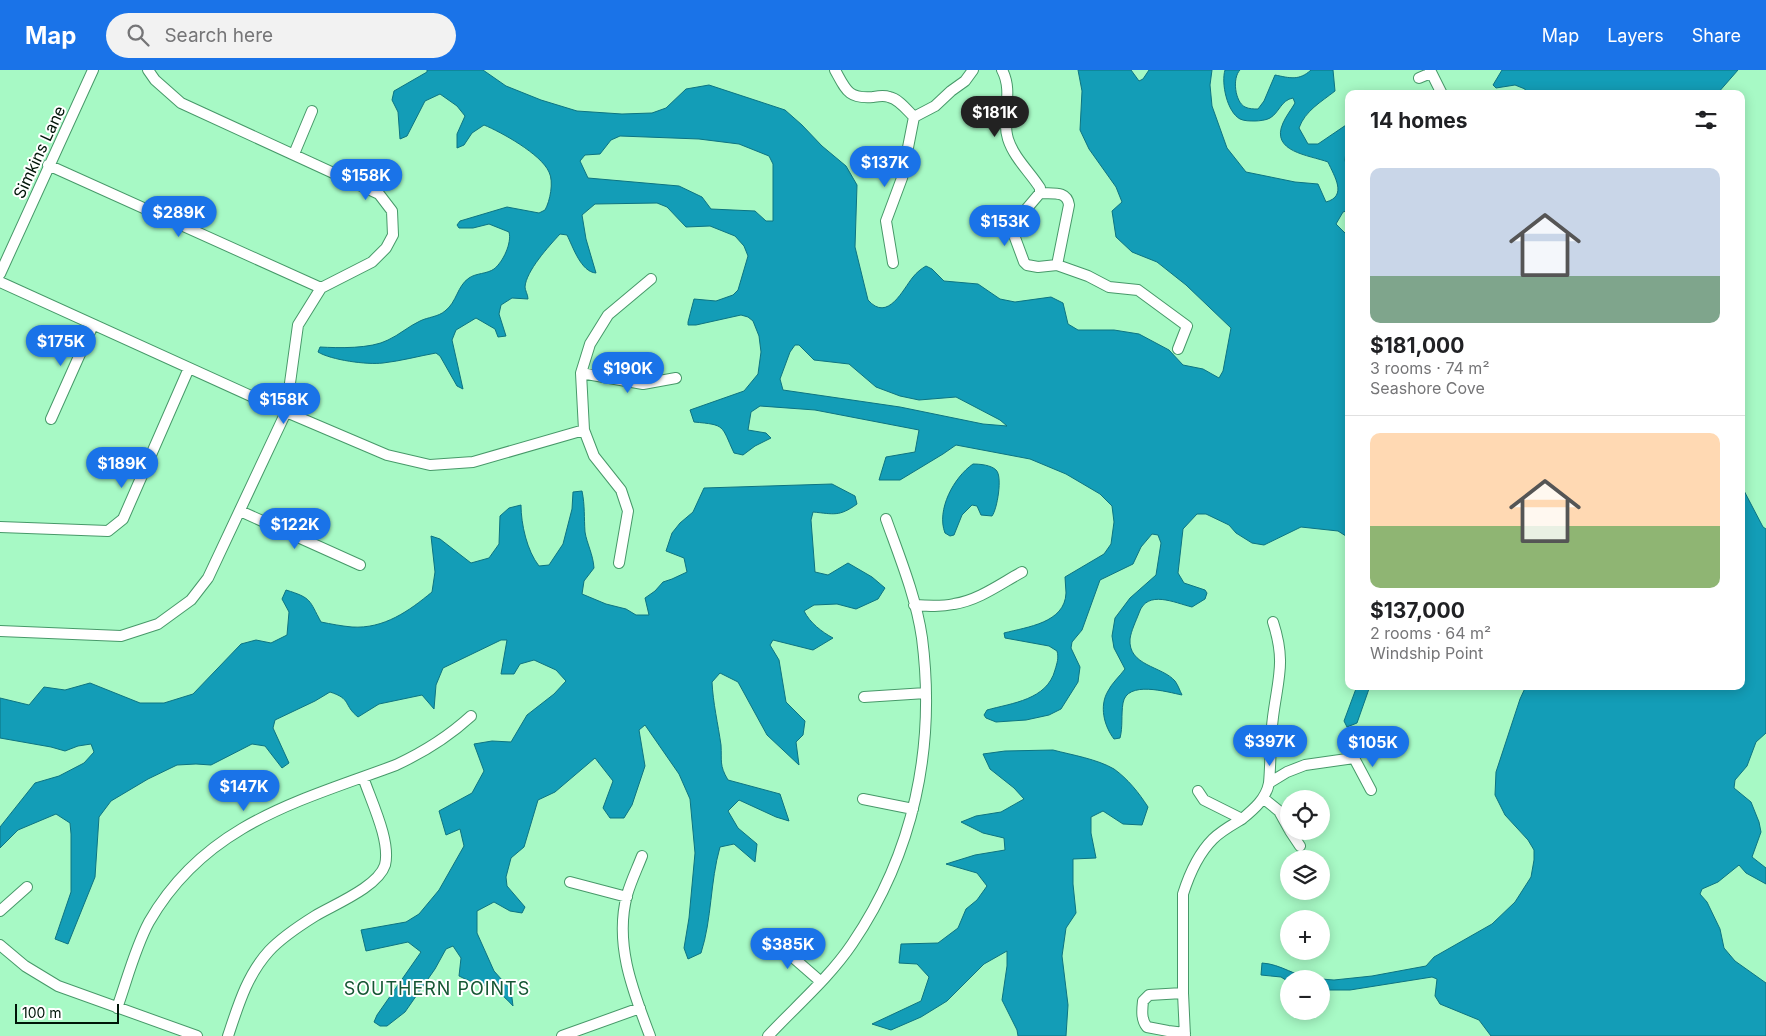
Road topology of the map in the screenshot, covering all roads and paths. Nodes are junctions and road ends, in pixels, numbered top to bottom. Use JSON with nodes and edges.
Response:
{"nodes":[{"id":1,"x":93,"y":70,"type":"edge"},
{"id":2,"x":148,"y":70,"type":"edge"},
{"id":3,"x":836,"y":70,"type":"edge"},
{"id":4,"x":973,"y":70,"type":"edge"},
{"id":5,"x":1002,"y":70,"type":"edge"},
{"id":6,"x":1430,"y":72,"type":"edge"},
{"id":7,"x":1419,"y":78,"type":"dead end"},
{"id":8,"x":1440,"y":90,"type":"edge"},
{"id":9,"x":312,"y":111,"type":"dead end"},
{"id":10,"x":914,"y":117,"type":"junction"},
{"id":11,"x":294,"y":154,"type":"junction"},
{"id":12,"x":48,"y":165,"type":"junction"},
{"id":13,"x":1040,"y":193,"type":"junction"},
{"id":14,"x":893,"y":263,"type":"dead end"},
{"id":15,"x":1057,"y":265,"type":"junction"},
{"id":16,"x":0,"y":274,"type":"edge"},
{"id":17,"x":651,"y":280,"type":"dead end"},
{"id":18,"x":0,"y":282,"type":"edge"},
{"id":19,"x":321,"y":288,"type":"junction"},
{"id":20,"x":93,"y":324,"type":"junction"},
{"id":21,"x":1178,"y":349,"type":"dead end"},
{"id":22,"x":190,"y":368,"type":"junction"},
{"id":23,"x":581,"y":373,"type":"junction"},
{"id":24,"x":676,"y":378,"type":"dead end"},
{"id":25,"x":286,"y":412,"type":"junction"},
{"id":26,"x":51,"y":420,"type":"dead end"},
{"id":27,"x":584,"y":430,"type":"junction"},
{"id":28,"x":240,"y":512,"type":"junction"},
{"id":29,"x":886,"y":519,"type":"dead end"},
{"id":30,"x":0,"y":527,"type":"edge"},
{"id":31,"x":620,"y":562,"type":"dead end"},
{"id":32,"x":360,"y":565,"type":"dead end"},
{"id":33,"x":1022,"y":572,"type":"dead end"},
{"id":34,"x":914,"y":605,"type":"junction"},
{"id":35,"x":1273,"y":622,"type":"dead end"},
{"id":36,"x":0,"y":632,"type":"edge"},
{"id":37,"x":926,"y":693,"type":"junction"},
{"id":38,"x":864,"y":697,"type":"dead end"},
{"id":39,"x":471,"y":716,"type":"dead end"},
{"id":40,"x":363,"y":778,"type":"junction"},
{"id":41,"x":1269,"y":783,"type":"junction"},
{"id":42,"x":1371,"y":790,"type":"dead end"},
{"id":43,"x":1198,"y":791,"type":"dead end"},
{"id":44,"x":1263,"y":798,"type":"junction"},
{"id":45,"x":863,"y":800,"type":"dead end"},
{"id":46,"x":913,"y":809,"type":"junction"},
{"id":47,"x":1280,"y":814,"type":"edge"},
{"id":48,"x":1242,"y":819,"type":"junction"},
{"id":49,"x":1296,"y":840,"type":"edge"},
{"id":50,"x":1300,"y":846,"type":"dead end"},
{"id":51,"x":642,"y":856,"type":"dead end"},
{"id":52,"x":570,"y":882,"type":"dead end"},
{"id":53,"x":27,"y":888,"type":"dead end"},
{"id":54,"x":627,"y":897,"type":"junction"},
{"id":55,"x":0,"y":912,"type":"edge"},
{"id":56,"x":773,"y":940,"type":"dead end"},
{"id":57,"x":0,"y":945,"type":"edge"},
{"id":58,"x":820,"y":981,"type":"junction"},
{"id":59,"x":1183,"y":993,"type":"junction"},
{"id":60,"x":117,"y":1008,"type":"junction"},
{"id":61,"x":640,"y":1008,"type":"junction"},
{"id":62,"x":1185,"y":1034,"type":"edge"},
{"id":63,"x":772,"y":1035,"type":"edge"},
{"id":64,"x":197,"y":1036,"type":"edge"},
{"id":65,"x":228,"y":1036,"type":"edge"},
{"id":66,"x":562,"y":1036,"type":"edge"},
{"id":67,"x":650,"y":1036,"type":"edge"}],
"edges":[{"from":1,"to":12,"type":"street","name":"Simkins Lane"},
{"from":2,"to":11,"type":"street"},
{"from":3,"to":10,"type":"street"},
{"from":4,"to":10,"type":"street"},
{"from":5,"to":13,"type":"street"},
{"from":6,"to":7,"type":"street"},
{"from":6,"to":8,"type":"street"},
{"from":9,"to":11,"type":"street"},
{"from":10,"to":14,"type":"street"},
{"from":11,"to":19,"type":"street"},
{"from":12,"to":16,"type":"street","name":"Simkins Lane"},
{"from":12,"to":19,"type":"street"},
{"from":13,"to":15,"type":"street"},
{"from":13,"to":15,"type":"street"},
{"from":15,"to":21,"type":"street"},
{"from":17,"to":23,"type":"street"},
{"from":18,"to":20,"type":"street"},
{"from":19,"to":25,"type":"street"},
{"from":20,"to":22,"type":"street"},
{"from":20,"to":26,"type":"street"},
{"from":22,"to":25,"type":"street"},
{"from":22,"to":30,"type":"street"},
{"from":23,"to":24,"type":"street"},
{"from":23,"to":27,"type":"street"},
{"from":25,"to":27,"type":"street"},
{"from":25,"to":28,"type":"street"},
{"from":27,"to":31,"type":"street"},
{"from":28,"to":32,"type":"street"},
{"from":28,"to":36,"type":"street"},
{"from":29,"to":34,"type":"street"},
{"from":33,"to":34,"type":"street"},
{"from":34,"to":37,"type":"street"},
{"from":35,"to":41,"type":"street"},
{"from":37,"to":38,"type":"street"},
{"from":37,"to":46,"type":"street"},
{"from":39,"to":40,"type":"street"},
{"from":40,"to":60,"type":"street"},
{"from":40,"to":65,"type":"street"},
{"from":41,"to":42,"type":"street"},
{"from":41,"to":44,"type":"street"},
{"from":43,"to":48,"type":"street"},
{"from":44,"to":47,"type":"street"},
{"from":44,"to":48,"type":"street"},
{"from":45,"to":46,"type":"street"},
{"from":46,"to":58,"type":"street"},
{"from":48,"to":59,"type":"street"},
{"from":49,"to":50,"type":"street"},
{"from":51,"to":54,"type":"street"},
{"from":52,"to":54,"type":"street"},
{"from":53,"to":55,"type":"street"},
{"from":54,"to":61,"type":"street"},
{"from":56,"to":58,"type":"street"},
{"from":57,"to":60,"type":"street"},
{"from":58,"to":63,"type":"street"},
{"from":59,"to":62,"type":"street"},
{"from":59,"to":62,"type":"street"},
{"from":60,"to":64,"type":"street"},
{"from":61,"to":66,"type":"street"},
{"from":61,"to":67,"type":"street"}]}
